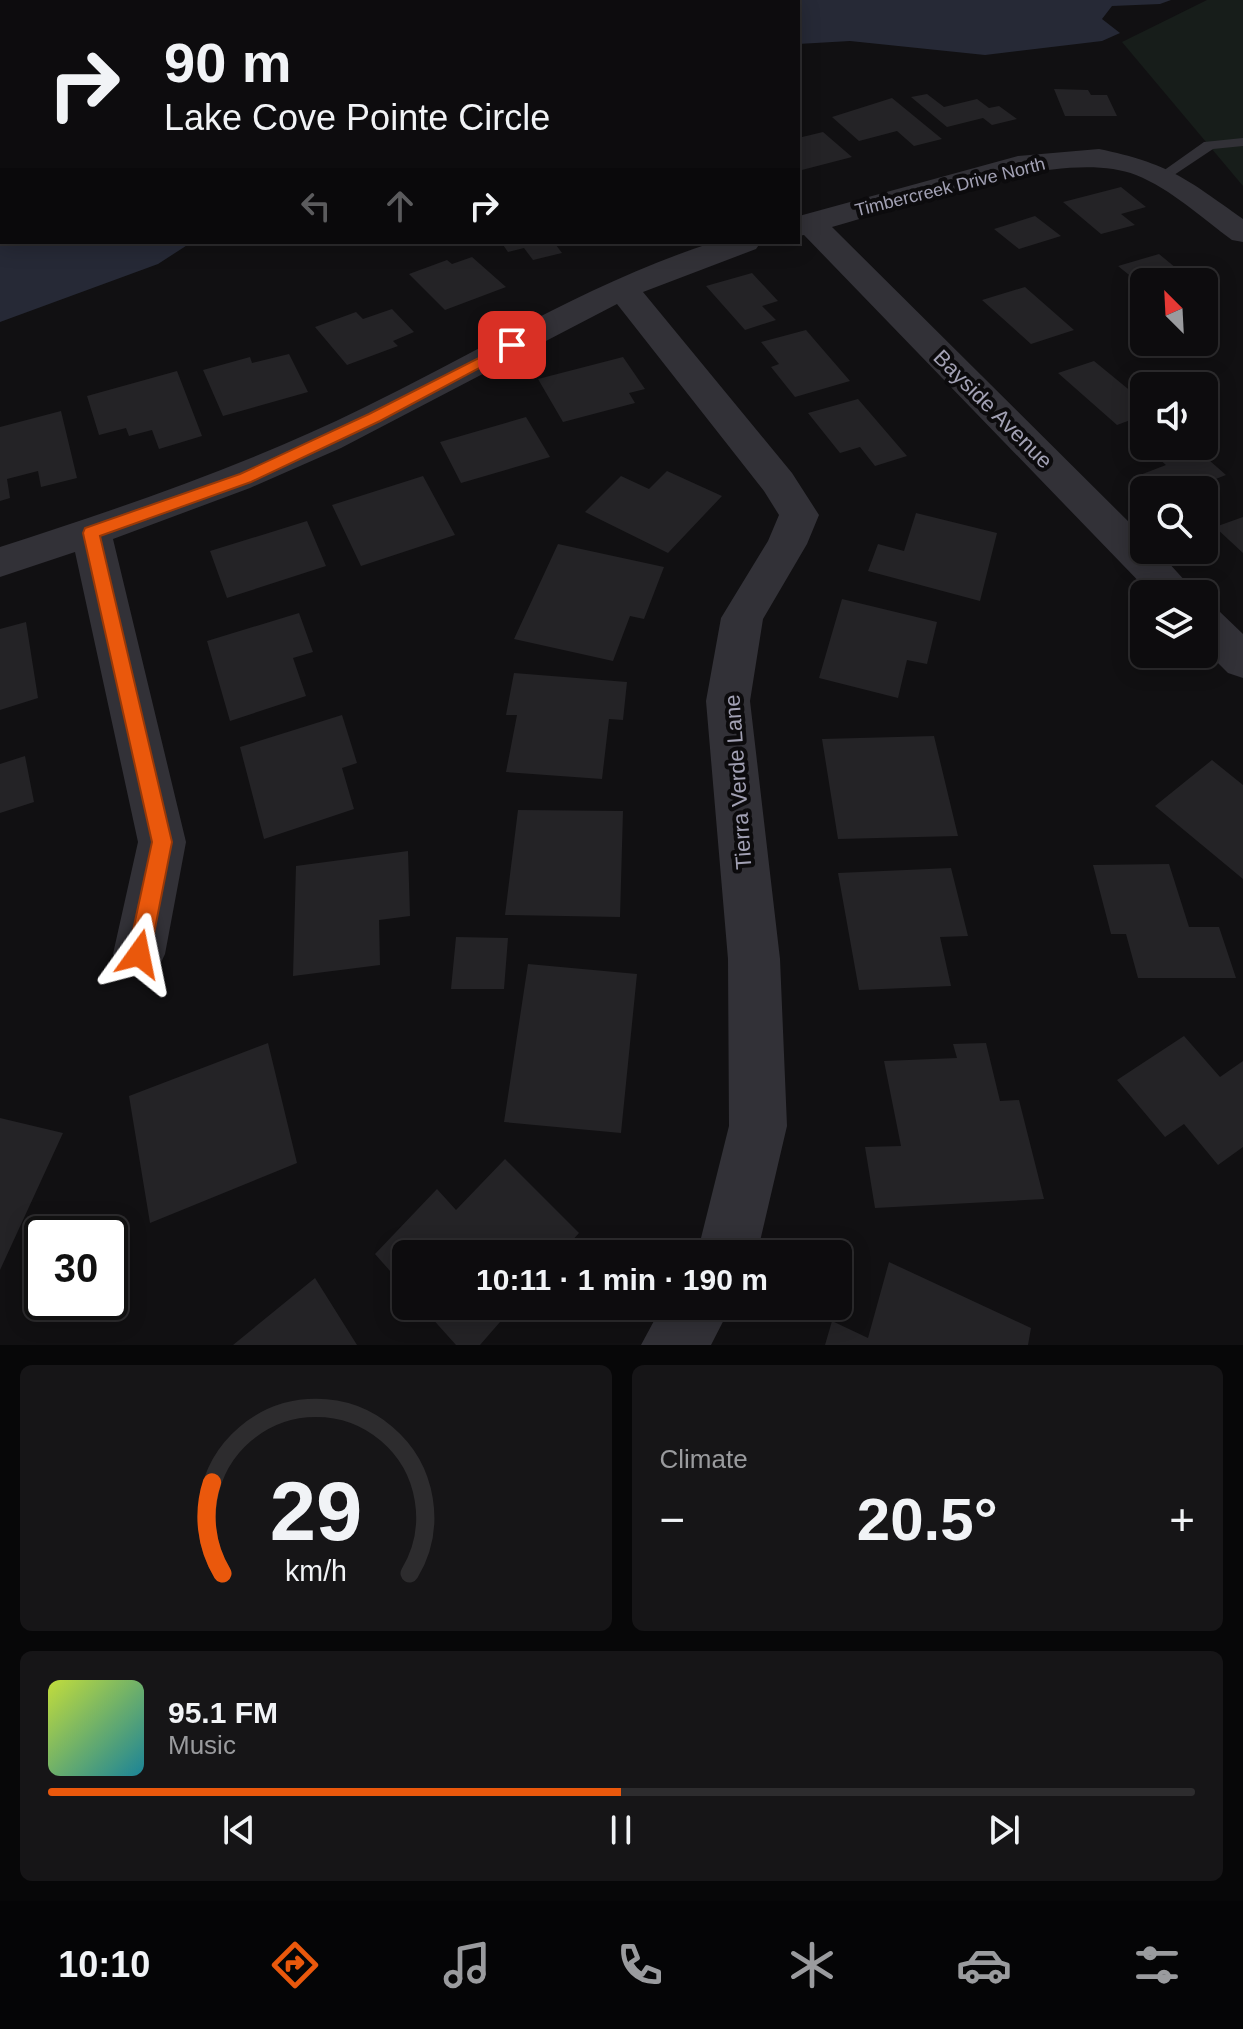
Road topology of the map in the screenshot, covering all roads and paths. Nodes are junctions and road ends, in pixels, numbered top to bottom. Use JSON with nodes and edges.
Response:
{"nodes":[{"id":1,"x":1243,"y":142,"type":"edge"},
{"id":2,"x":1163,"y":176,"type":"junction"},
{"id":3,"x":1231,"y":224,"type":"edge"},
{"id":4,"x":804,"y":225,"type":"edge"},
{"id":5,"x":738,"y":244,"type":"edge"},
{"id":6,"x":1243,"y":251,"type":"edge"},
{"id":7,"x":621,"y":287,"type":"junction"},
{"id":8,"x":91,"y":533,"type":"junction"},
{"id":9,"x":0,"y":562,"type":"edge"},
{"id":10,"x":1162,"y":580,"type":"edge"},
{"id":11,"x":1218,"y":636,"type":"edge"},
{"id":12,"x":1243,"y":661,"type":"edge"},
{"id":13,"x":139,"y":954,"type":"dead end"},
{"id":14,"x":730,"y":1240,"type":"edge"},
{"id":15,"x":690,"y":1320,"type":"edge"},
{"id":16,"x":673,"y":1345,"type":"edge"}],
"edges":[{"from":1,"to":2,"type":"lane"},
{"from":2,"to":3,"type":"street","name":"Timbercreek Drive North"},
{"from":2,"to":4,"type":"street","name":"Timbercreek Drive North"},
{"from":3,"to":6,"type":"street"},
{"from":4,"to":10,"type":"street","name":"Bayside Avenue"},
{"from":5,"to":7,"type":"street"},
{"from":7,"to":8,"type":"street"},
{"from":7,"to":14,"type":"street","name":"Tierra Verde Lane"},
{"from":8,"to":9,"type":"street"},
{"from":8,"to":13,"type":"street"},
{"from":11,"to":12,"type":"street"},
{"from":15,"to":16,"type":"street"}]}
